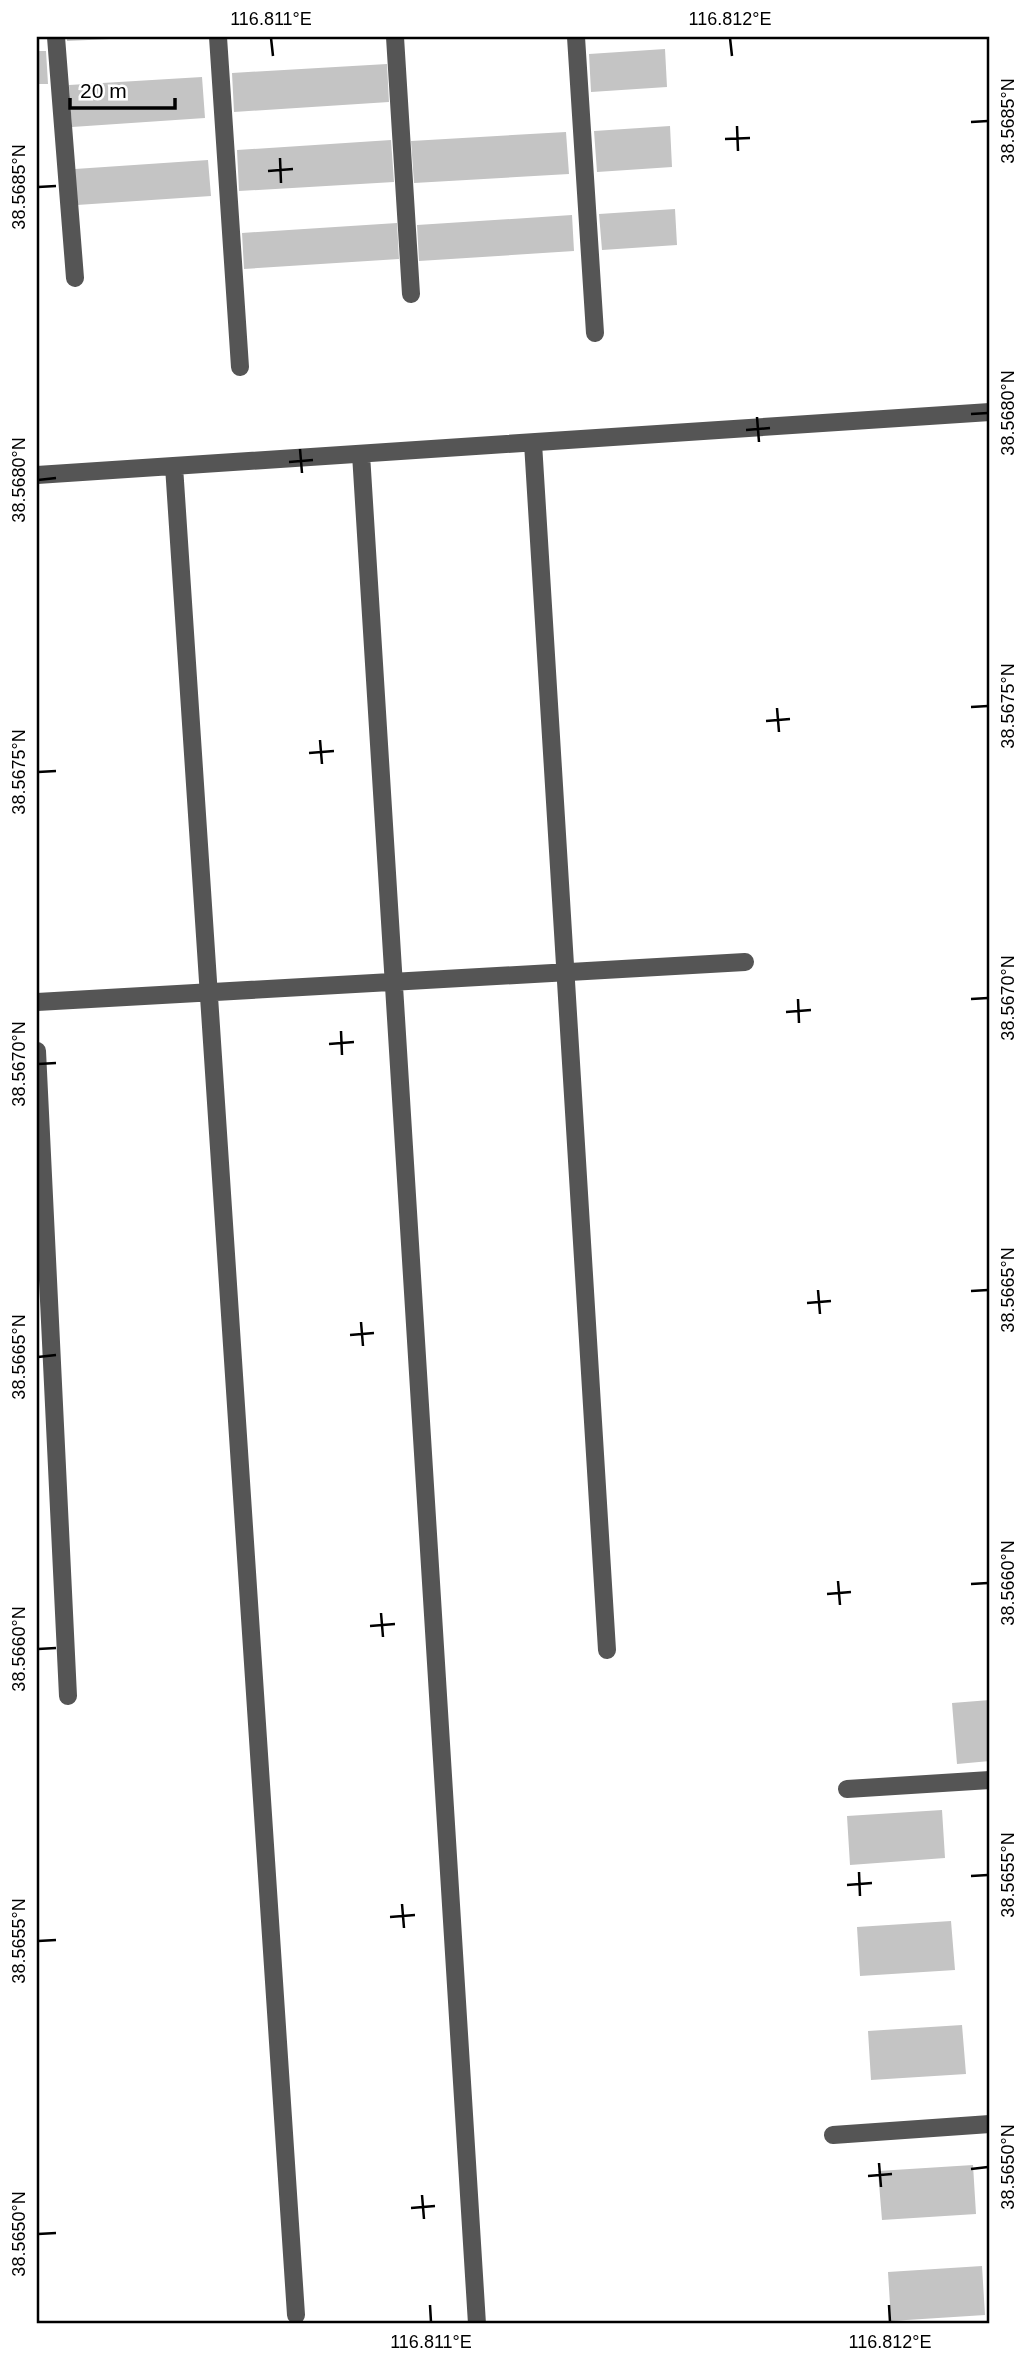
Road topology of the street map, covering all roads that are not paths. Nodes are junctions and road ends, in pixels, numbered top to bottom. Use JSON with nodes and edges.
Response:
{"nodes":[{"id":1,"x":57,"y":37,"type":"edge"},
{"id":2,"x":218,"y":37,"type":"edge"},
{"id":3,"x":395,"y":37,"type":"edge"},
{"id":4,"x":576,"y":37,"type":"edge"},
{"id":5,"x":75,"y":278,"type":"dead end"},
{"id":6,"x":411,"y":294,"type":"dead end"},
{"id":7,"x":594,"y":333,"type":"dead end"},
{"id":8,"x":240,"y":367,"type":"dead end"},
{"id":9,"x":990,"y":412,"type":"edge"},
{"id":10,"x":533,"y":443,"type":"junction"},
{"id":11,"x":362,"y":454,"type":"junction"},
{"id":12,"x":174,"y":466,"type":"junction"},
{"id":13,"x":37,"y":475,"type":"edge"},
{"id":14,"x":744,"y":962,"type":"dead end"},
{"id":15,"x":565,"y":972,"type":"junction"},
{"id":16,"x":394,"y":982,"type":"junction"},
{"id":17,"x":209,"y":992,"type":"junction"},
{"id":18,"x":37,"y":1002,"type":"edge"},
{"id":19,"x":37,"y":1051,"type":"edge"},
{"id":20,"x":607,"y":1650,"type":"dead end"},
{"id":21,"x":68,"y":1696,"type":"dead end"},
{"id":22,"x":990,"y":1780,"type":"edge"},
{"id":23,"x":847,"y":1789,"type":"dead end"},
{"id":24,"x":990,"y":2124,"type":"edge"},
{"id":25,"x":833,"y":2135,"type":"dead end"},
{"id":26,"x":296,"y":2315,"type":"dead end"},
{"id":27,"x":477,"y":2324,"type":"edge"}],
"edges":[{"from":1,"to":5,"type":"street"},
{"from":2,"to":8,"type":"street"},
{"from":3,"to":6,"type":"street"},
{"from":4,"to":7,"type":"street"},
{"from":9,"to":10,"type":"street"},
{"from":10,"to":11,"type":"street"},
{"from":10,"to":15,"type":"street"},
{"from":11,"to":12,"type":"street"},
{"from":11,"to":16,"type":"street"},
{"from":12,"to":13,"type":"street"},
{"from":12,"to":17,"type":"street"},
{"from":14,"to":15,"type":"street"},
{"from":15,"to":16,"type":"street"},
{"from":15,"to":20,"type":"street"},
{"from":16,"to":17,"type":"street"},
{"from":16,"to":27,"type":"street"},
{"from":17,"to":18,"type":"street"},
{"from":17,"to":26,"type":"street"},
{"from":19,"to":21,"type":"street"},
{"from":22,"to":23,"type":"street"},
{"from":24,"to":25,"type":"street"}]}
